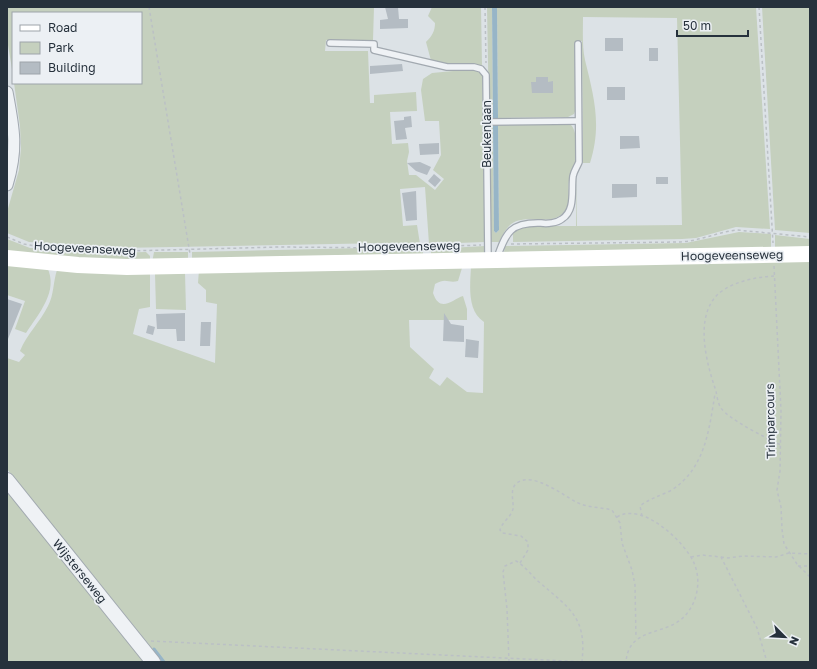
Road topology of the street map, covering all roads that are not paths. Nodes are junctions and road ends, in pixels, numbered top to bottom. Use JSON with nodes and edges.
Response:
{"nodes":[{"id":1,"x":330,"y":43,"type":"dead end"},
{"id":2,"x":578,"y":44,"type":"dead end"},
{"id":3,"x":7,"y":92,"type":"edge"},
{"id":4,"x":578,"y":121,"type":"junction"},
{"id":5,"x":486,"y":122,"type":"junction"},
{"id":6,"x":7,"y":185,"type":"edge"},
{"id":7,"x":810,"y":254,"type":"edge"},
{"id":8,"x":7,"y":258,"type":"edge"},
{"id":9,"x":492,"y":261,"type":"junction"},
{"id":10,"x":7,"y":480,"type":"edge"},
{"id":11,"x":153,"y":662,"type":"edge"}],
"edges":[{"from":1,"to":5,"type":"lane","name":"Beukenlaan"},
{"from":2,"to":4,"type":"lane"},
{"from":3,"to":6,"type":"street"},
{"from":4,"to":5,"type":"lane"},
{"from":4,"to":9,"type":"lane"},
{"from":5,"to":9,"type":"lane","name":"Beukenlaan"},
{"from":7,"to":9,"type":"main road","name":"Hoogeveenseweg"},
{"from":8,"to":9,"type":"main road","name":"Hoogeveenseweg"},
{"from":10,"to":11,"type":"street","name":"Wijsterseweg"}]}
